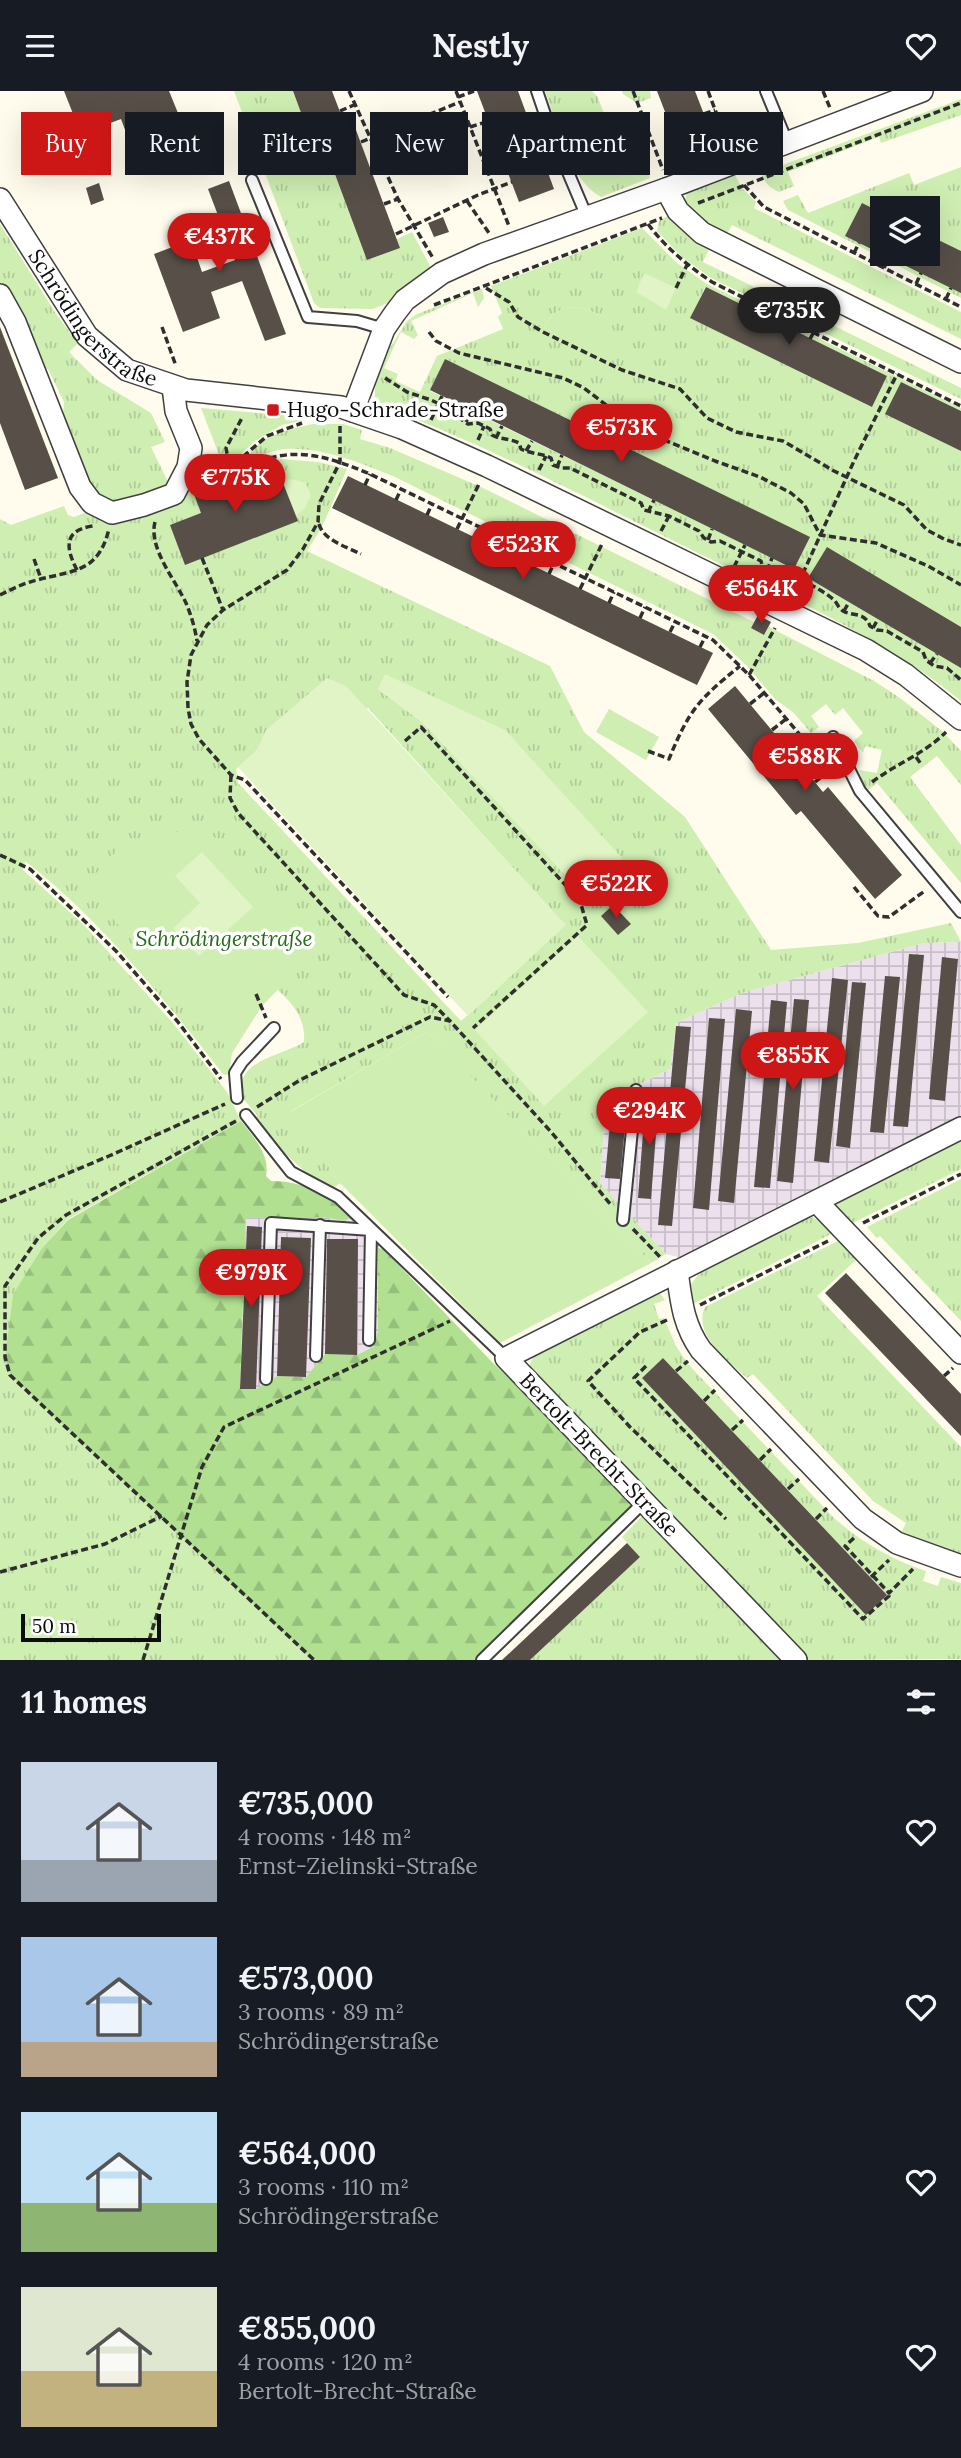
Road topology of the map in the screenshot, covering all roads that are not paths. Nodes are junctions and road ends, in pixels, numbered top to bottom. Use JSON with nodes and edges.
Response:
{"nodes":[{"id":1,"x":537,"y":91,"type":"edge"},
{"id":2,"x":766,"y":91,"type":"edge"},
{"id":3,"x":922,"y":91,"type":"edge"},
{"id":4,"x":787,"y":142,"type":"junction"},
{"id":5,"x":252,"y":180,"type":"dead end"},
{"id":6,"x":666,"y":183,"type":"junction"},
{"id":7,"x":0,"y":199,"type":"edge"},
{"id":8,"x":584,"y":209,"type":"dead end"},
{"id":9,"x":0,"y":295,"type":"edge"},
{"id":10,"x":384,"y":329,"type":"junction"},
{"id":11,"x":961,"y":362,"type":"edge"},
{"id":12,"x":176,"y":379,"type":"junction"},
{"id":13,"x":346,"y":416,"type":"junction"},
{"id":14,"x":953,"y":726,"type":"edge"},
{"id":15,"x":834,"y":737,"type":"dead end"},
{"id":16,"x":961,"y":912,"type":"edge"},
{"id":17,"x":274,"y":1028,"type":"road end"},
{"id":18,"x":636,"y":1090,"type":"dead end"},
{"id":19,"x":237,"y":1098,"type":"road end"},
{"id":20,"x":246,"y":1115,"type":"road end"},
{"id":21,"x":961,"y":1128,"type":"edge"},
{"id":22,"x":817,"y":1202,"type":"junction"},
{"id":23,"x":623,"y":1220,"type":"road end"},
{"id":24,"x":320,"y":1225,"type":"junction"},
{"id":25,"x":371,"y":1230,"type":"junction"},
{"id":26,"x":677,"y":1271,"type":"junction"},
{"id":27,"x":369,"y":1340,"type":"dead end"},
{"id":28,"x":961,"y":1353,"type":"edge"},
{"id":29,"x":316,"y":1356,"type":"dead end"},
{"id":30,"x":506,"y":1358,"type":"junction"},
{"id":31,"x":266,"y":1379,"type":"dead end"},
{"id":32,"x":644,"y":1502,"type":"junction"},
{"id":33,"x":961,"y":1566,"type":"edge"},
{"id":34,"x":482,"y":1660,"type":"edge"},
{"id":35,"x":796,"y":1660,"type":"edge"}],
"edges":[{"from":1,"to":8,"type":"lane"},
{"from":2,"to":4,"type":"lane"},
{"from":3,"to":4,"type":"street"},
{"from":4,"to":6,"type":"street"},
{"from":5,"to":10,"type":"lane"},
{"from":6,"to":10,"type":"street"},
{"from":6,"to":11,"type":"street"},
{"from":7,"to":12,"type":"street","name":"Schrödingerstraße"},
{"from":9,"to":12,"type":"street","name":"Schrödingerstraße"},
{"from":10,"to":13,"type":"street"},
{"from":12,"to":13,"type":"street","name":"Schrödingerstraße"},
{"from":13,"to":14,"type":"street","name":"Schrödingerstraße"},
{"from":15,"to":16,"type":"lane"},
{"from":17,"to":19,"type":"lane"},
{"from":18,"to":23,"type":"lane"},
{"from":20,"to":25,"type":"lane"},
{"from":21,"to":22,"type":"street","name":"Bertolt-Brecht-Straße"},
{"from":22,"to":26,"type":"street","name":"Bertolt-Brecht-Straße"},
{"from":22,"to":28,"type":"street"},
{"from":24,"to":25,"type":"lane"},
{"from":24,"to":29,"type":"lane"},
{"from":24,"to":31,"type":"lane"},
{"from":25,"to":27,"type":"lane"},
{"from":25,"to":30,"type":"lane"},
{"from":26,"to":30,"type":"street","name":"Bertolt-Brecht-Straße"},
{"from":26,"to":33,"type":"street"},
{"from":30,"to":32,"type":"street","name":"Bertolt-Brecht-Straße"},
{"from":32,"to":34,"type":"lane"},
{"from":32,"to":35,"type":"street","name":"Bertolt-Brecht-Straße"}]}
